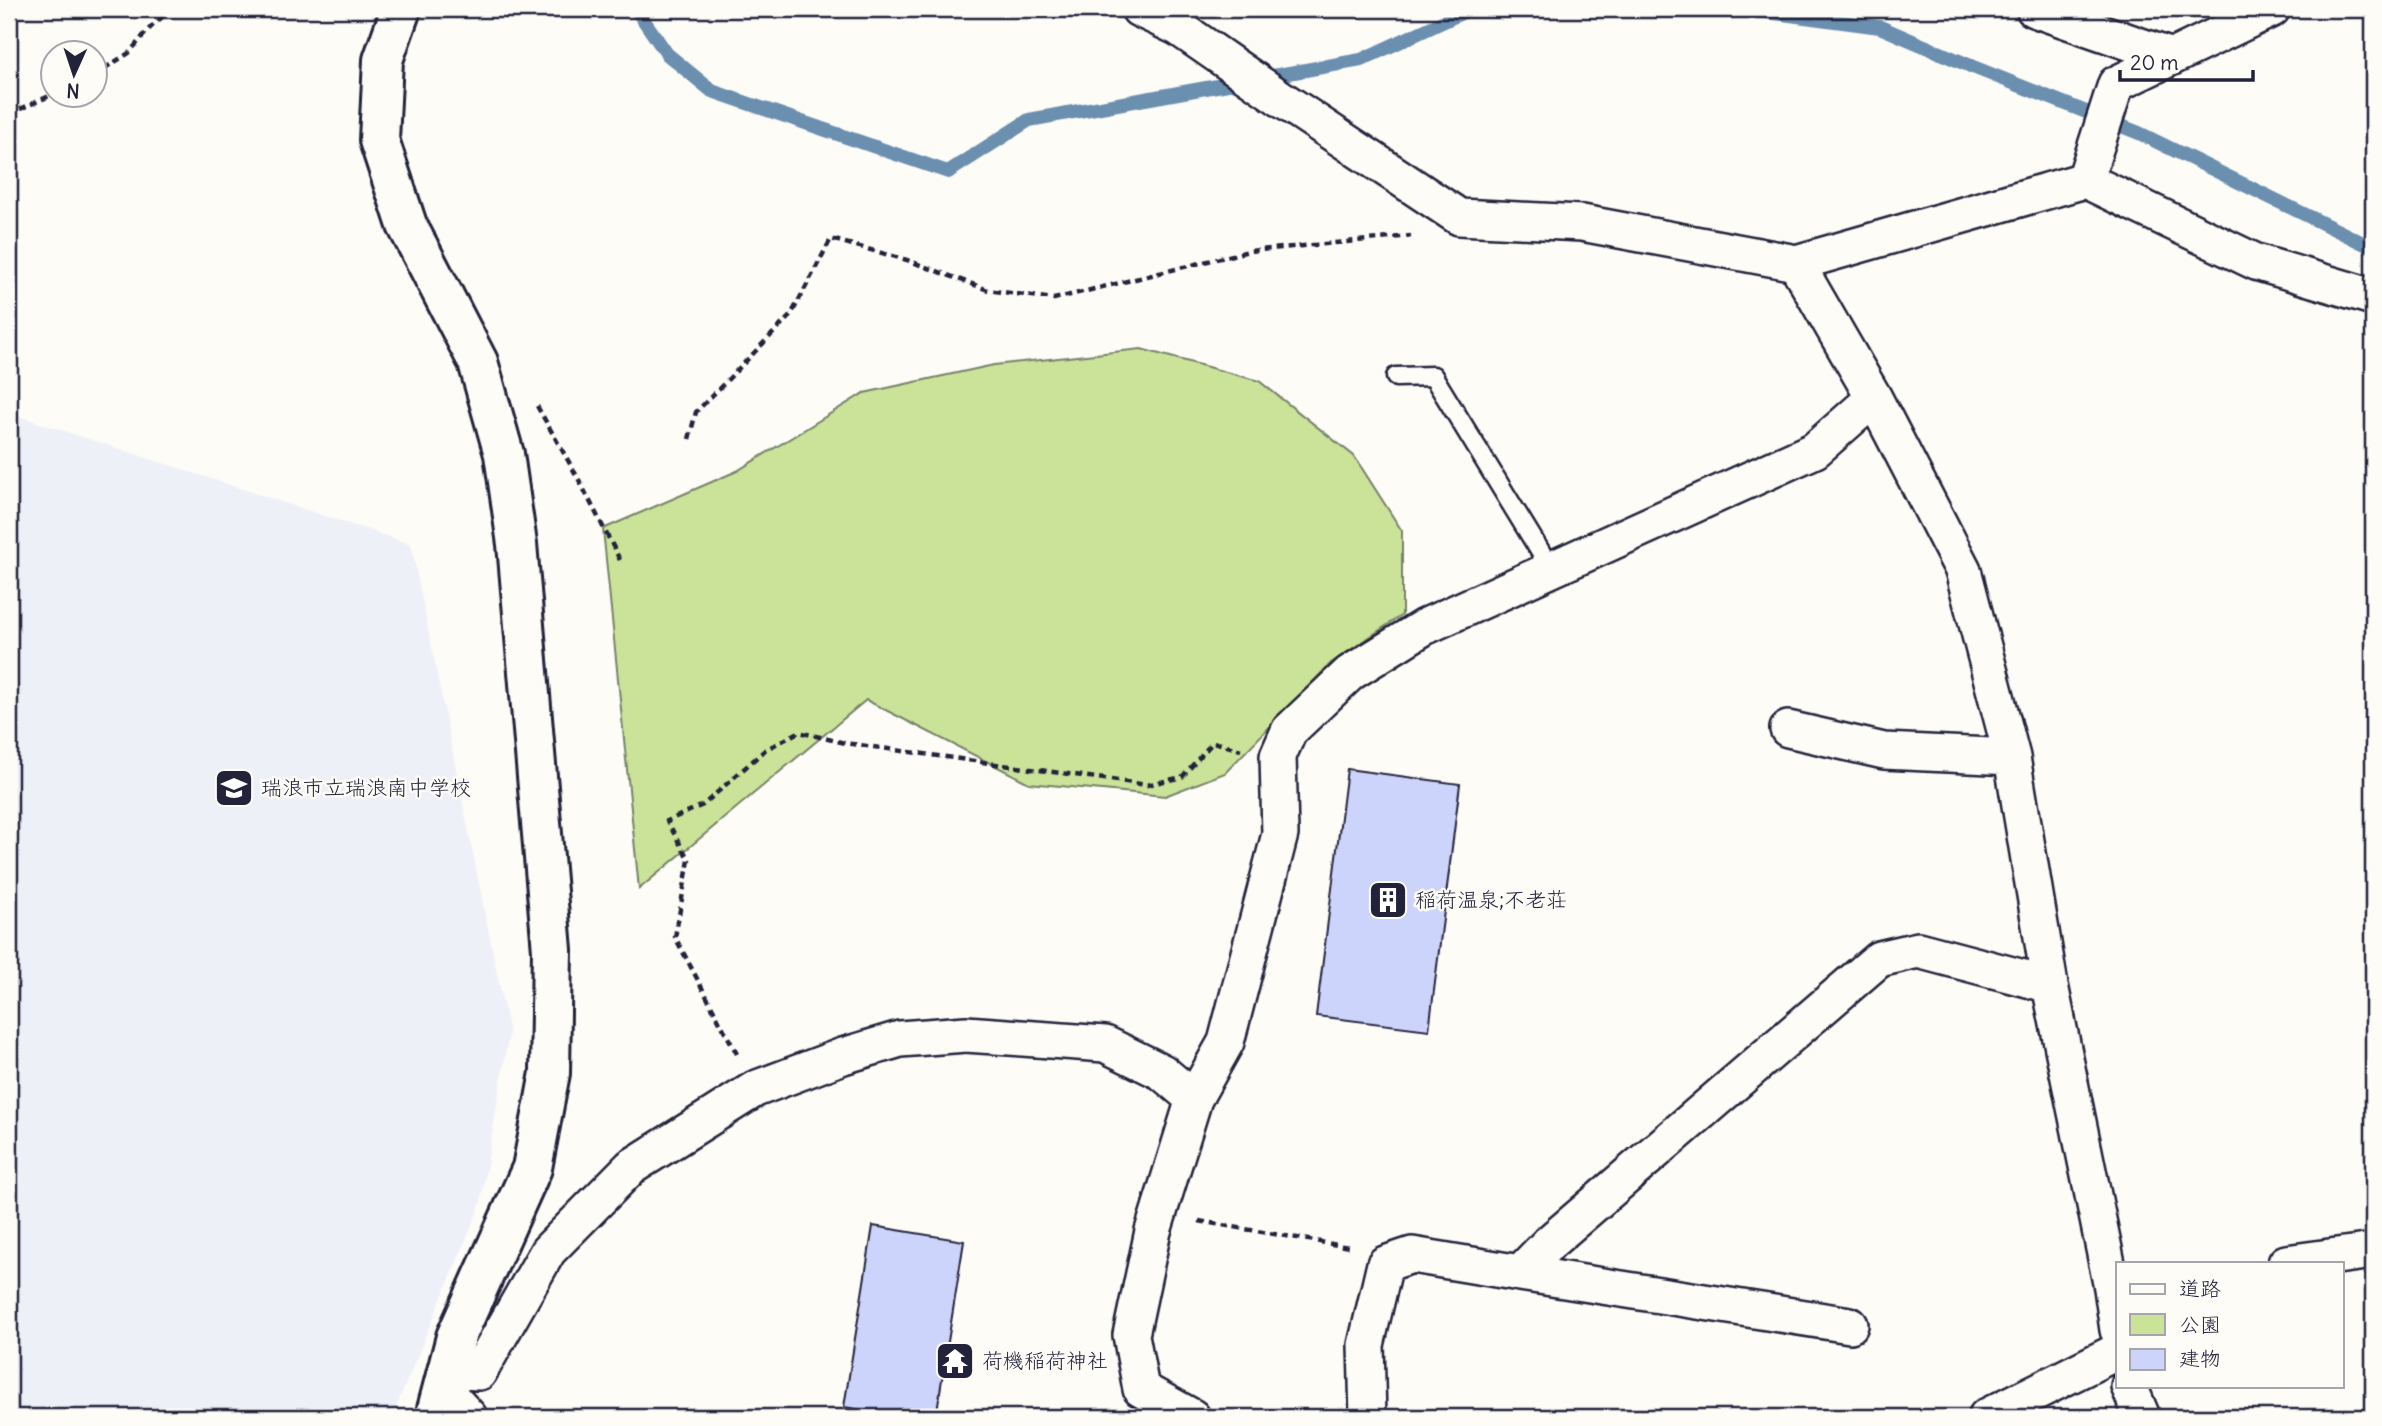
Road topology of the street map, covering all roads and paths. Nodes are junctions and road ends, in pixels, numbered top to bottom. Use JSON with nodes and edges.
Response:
{"nodes":[{"id":1,"x":171,"y":9,"type":"edge"},
{"id":2,"x":401,"y":9,"type":"edge"},
{"id":3,"x":1139,"y":9,"type":"edge"},
{"id":4,"x":2034,"y":9,"type":"edge"},
{"id":5,"x":2272,"y":9,"type":"edge"},
{"id":6,"x":2172,"y":57,"type":"junction"},
{"id":7,"x":108,"y":66,"type":"edge"},
{"id":8,"x":38,"y":101,"type":"edge"},
{"id":9,"x":9,"y":114,"type":"edge"},
{"id":10,"x":2085,"y":180,"type":"junction"},
{"id":11,"x":1459,"y":217,"type":"junction"},
{"id":12,"x":1796,"y":262,"type":"junction"},
{"id":13,"x":2373,"y":297,"type":"edge"},
{"id":14,"x":1396,"y":377,"type":"dead end"},
{"id":15,"x":1874,"y":398,"type":"junction"},
{"id":16,"x":534,"y":401,"type":"dead end"},
{"id":17,"x":689,"y":439,"type":"dead end"},
{"id":18,"x":621,"y":562,"type":"dead end"},
{"id":19,"x":1551,"y":569,"type":"junction"},
{"id":20,"x":1788,"y":729,"type":"dead end"},
{"id":21,"x":1278,"y":756,"type":"junction"},
{"id":22,"x":2012,"y":757,"type":"junction"},
{"id":23,"x":2050,"y":985,"type":"junction"},
{"id":24,"x":755,"y":1089,"type":"junction"},
{"id":25,"x":1194,"y":1099,"type":"junction"},
{"id":26,"x":1158,"y":1214,"type":"junction"},
{"id":27,"x":2373,"y":1251,"type":"edge"},
{"id":28,"x":1405,"y":1257,"type":"junction"},
{"id":29,"x":2293,"y":1262,"type":"edge"},
{"id":30,"x":1520,"y":1273,"type":"junction"},
{"id":31,"x":2115,"y":1287,"type":"edge"},
{"id":32,"x":1850,"y":1325,"type":"dead end"},
{"id":33,"x":2116,"y":1352,"type":"edge"},
{"id":34,"x":2130,"y":1388,"type":"edge"},
{"id":35,"x":441,"y":1392,"type":"edge"},
{"id":36,"x":469,"y":1417,"type":"edge"},
{"id":37,"x":1192,"y":1417,"type":"edge"},
{"id":38,"x":1368,"y":1417,"type":"edge"},
{"id":39,"x":1986,"y":1417,"type":"edge"},
{"id":40,"x":2142,"y":1417,"type":"edge"}],
"edges":[{"from":1,"to":7,"type":"path"},
{"from":2,"to":35,"type":"street"},
{"from":3,"to":11,"type":"street"},
{"from":4,"to":6,"type":"street"},
{"from":5,"to":6,"type":"street"},
{"from":6,"to":10,"type":"street"},
{"from":8,"to":9,"type":"path"},
{"from":10,"to":12,"type":"street"},
{"from":10,"to":13,"type":"street"},
{"from":11,"to":12,"type":"street"},
{"from":11,"to":17,"type":"path"},
{"from":12,"to":15,"type":"street"},
{"from":14,"to":19,"type":"lane"},
{"from":15,"to":19,"type":"street"},
{"from":15,"to":22,"type":"street"},
{"from":16,"to":18,"type":"path"},
{"from":19,"to":21,"type":"street"},
{"from":20,"to":22,"type":"street"},
{"from":21,"to":24,"type":"path"},
{"from":21,"to":25,"type":"street"},
{"from":22,"to":23,"type":"street"},
{"from":23,"to":30,"type":"street"},
{"from":23,"to":31,"type":"street"},
{"from":24,"to":25,"type":"street"},
{"from":24,"to":35,"type":"street"},
{"from":25,"to":26,"type":"street"},
{"from":26,"to":28,"type":"path"},
{"from":26,"to":37,"type":"street"},
{"from":27,"to":29,"type":"street"},
{"from":28,"to":30,"type":"street"},
{"from":28,"to":38,"type":"street"},
{"from":30,"to":32,"type":"street"},
{"from":33,"to":39,"type":"street"},
{"from":34,"to":40,"type":"street"},
{"from":35,"to":36,"type":"street"}]}
